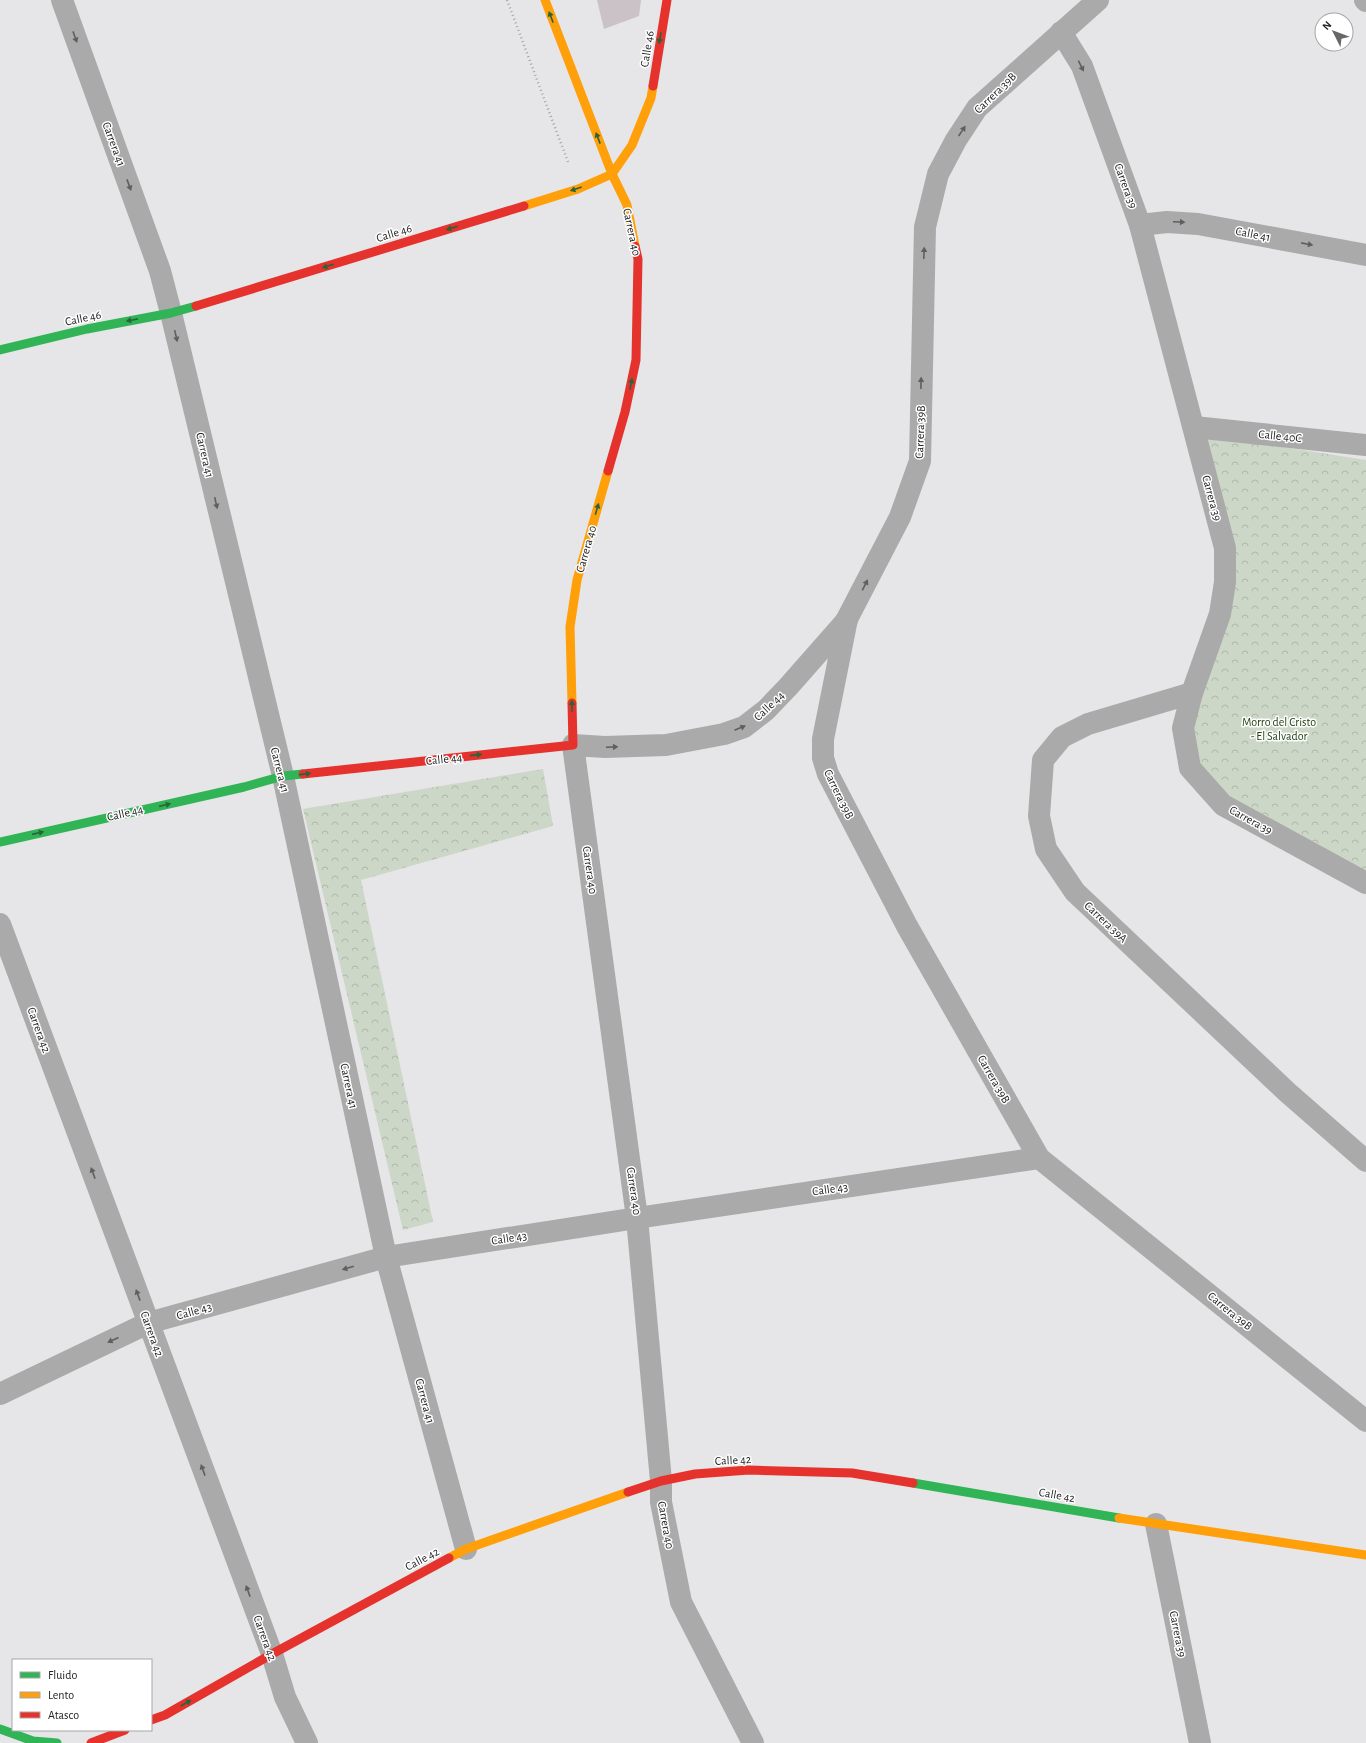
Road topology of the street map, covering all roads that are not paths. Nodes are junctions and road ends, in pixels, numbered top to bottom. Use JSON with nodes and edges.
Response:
{"nodes":[{"id":1,"x":62,"y":0,"type":"edge"},
{"id":2,"x":545,"y":0,"type":"edge"},
{"id":3,"x":667,"y":0,"type":"edge"},
{"id":4,"x":1098,"y":0,"type":"edge"},
{"id":5,"x":1062,"y":32,"type":"junction"},
{"id":6,"x":612,"y":174,"type":"junction"},
{"id":7,"x":1140,"y":225,"type":"junction"},
{"id":8,"x":1366,"y":255,"type":"edge"},
{"id":9,"x":171,"y":313,"type":"junction"},
{"id":10,"x":0,"y":350,"type":"edge"},
{"id":11,"x":1194,"y":427,"type":"junction"},
{"id":12,"x":1366,"y":445,"type":"edge"},
{"id":13,"x":847,"y":620,"type":"junction"},
{"id":14,"x":1192,"y":693,"type":"junction"},
{"id":15,"x":573,"y":745,"type":"junction"},
{"id":16,"x":283,"y":776,"type":"junction"},
{"id":17,"x":0,"y":842,"type":"edge"},
{"id":18,"x":1366,"y":883,"type":"edge"},
{"id":19,"x":0,"y":924,"type":"edge"},
{"id":20,"x":1039,"y":1158,"type":"junction"},
{"id":21,"x":1366,"y":1161,"type":"edge"},
{"id":22,"x":637,"y":1218,"type":"junction"},
{"id":23,"x":386,"y":1257,"type":"junction"},
{"id":24,"x":148,"y":1323,"type":"junction"},
{"id":25,"x":0,"y":1394,"type":"edge"},
{"id":26,"x":1366,"y":1421,"type":"edge"},
{"id":27,"x":661,"y":1481,"type":"junction"},
{"id":28,"x":1156,"y":1524,"type":"junction"},
{"id":29,"x":466,"y":1549,"type":"junction"},
{"id":30,"x":1366,"y":1555,"type":"edge"},
{"id":31,"x":272,"y":1654,"type":"junction"},
{"id":32,"x":152,"y":1720,"type":"edge"},
{"id":33,"x":0,"y":1729,"type":"edge"},
{"id":34,"x":122,"y":1731,"type":"edge"},
{"id":35,"x":57,"y":1743,"type":"edge"},
{"id":36,"x":91,"y":1743,"type":"edge"},
{"id":37,"x":307,"y":1743,"type":"edge"},
{"id":38,"x":753,"y":1743,"type":"edge"},
{"id":39,"x":1200,"y":1743,"type":"edge"}],
"edges":[{"from":1,"to":9,"type":"street","name":"Carrera 41","one_way":true},
{"from":6,"to":2,"type":"street","name":"Carrera 40","one_way":true},
{"from":3,"to":6,"type":"street","name":"Calle 46","one_way":true},
{"from":4,"to":5,"type":"street","name":"Carrera 39B"},
{"from":5,"to":7,"type":"street","name":"Carrera 39","one_way":true},
{"from":13,"to":5,"type":"street","name":"Carrera 39B","one_way":true},
{"from":6,"to":9,"type":"street","name":"Calle 46","one_way":true},
{"from":15,"to":6,"type":"street","name":"Carrera 40","one_way":true},
{"from":7,"to":8,"type":"street","name":"Calle 41","one_way":true},
{"from":7,"to":11,"type":"street","name":"Carrera 39"},
{"from":9,"to":10,"type":"street","name":"Calle 46","one_way":true},
{"from":9,"to":16,"type":"street","name":"Carrera 41","one_way":true},
{"from":11,"to":12,"type":"street","name":"Calle 40C"},
{"from":11,"to":14,"type":"street","name":"Carrera 39"},
{"from":15,"to":13,"type":"street","name":"Calle 44","one_way":true},
{"from":13,"to":20,"type":"street","name":"Carrera 39B"},
{"from":14,"to":18,"type":"street","name":"Carrera 39"},
{"from":14,"to":21,"type":"street","name":"Carrera 39A"},
{"from":16,"to":15,"type":"street","name":"Calle 44","one_way":true},
{"from":15,"to":22,"type":"street","name":"Carrera 40"},
{"from":17,"to":16,"type":"street","name":"Calle 44","one_way":true},
{"from":16,"to":23,"type":"street","name":"Carrera 41"},
{"from":24,"to":19,"type":"street","name":"Carrera 42","one_way":true},
{"from":20,"to":22,"type":"street","name":"Calle 43"},
{"from":20,"to":26,"type":"street","name":"Carrera 39B"},
{"from":22,"to":23,"type":"street","name":"Calle 43"},
{"from":22,"to":27,"type":"street","name":"Carrera 40"},
{"from":23,"to":24,"type":"street","name":"Calle 43","one_way":true},
{"from":23,"to":29,"type":"street","name":"Carrera 41"},
{"from":24,"to":25,"type":"street","name":"Calle 43","one_way":true},
{"from":31,"to":24,"type":"street","name":"Carrera 42","one_way":true},
{"from":27,"to":28,"type":"street","name":"Calle 42"},
{"from":27,"to":29,"type":"street","name":"Calle 42"},
{"from":27,"to":38,"type":"street","name":"Carrera 40"},
{"from":28,"to":30,"type":"street","name":"Calle 42"},
{"from":28,"to":39,"type":"street","name":"Carrera 39"},
{"from":29,"to":31,"type":"street","name":"Calle 42"},
{"from":32,"to":31,"type":"street","name":"Calle 42","one_way":true},
{"from":31,"to":37,"type":"street","name":"Carrera 42"},
{"from":33,"to":35,"type":"street"},
{"from":34,"to":36,"type":"street"}]}
